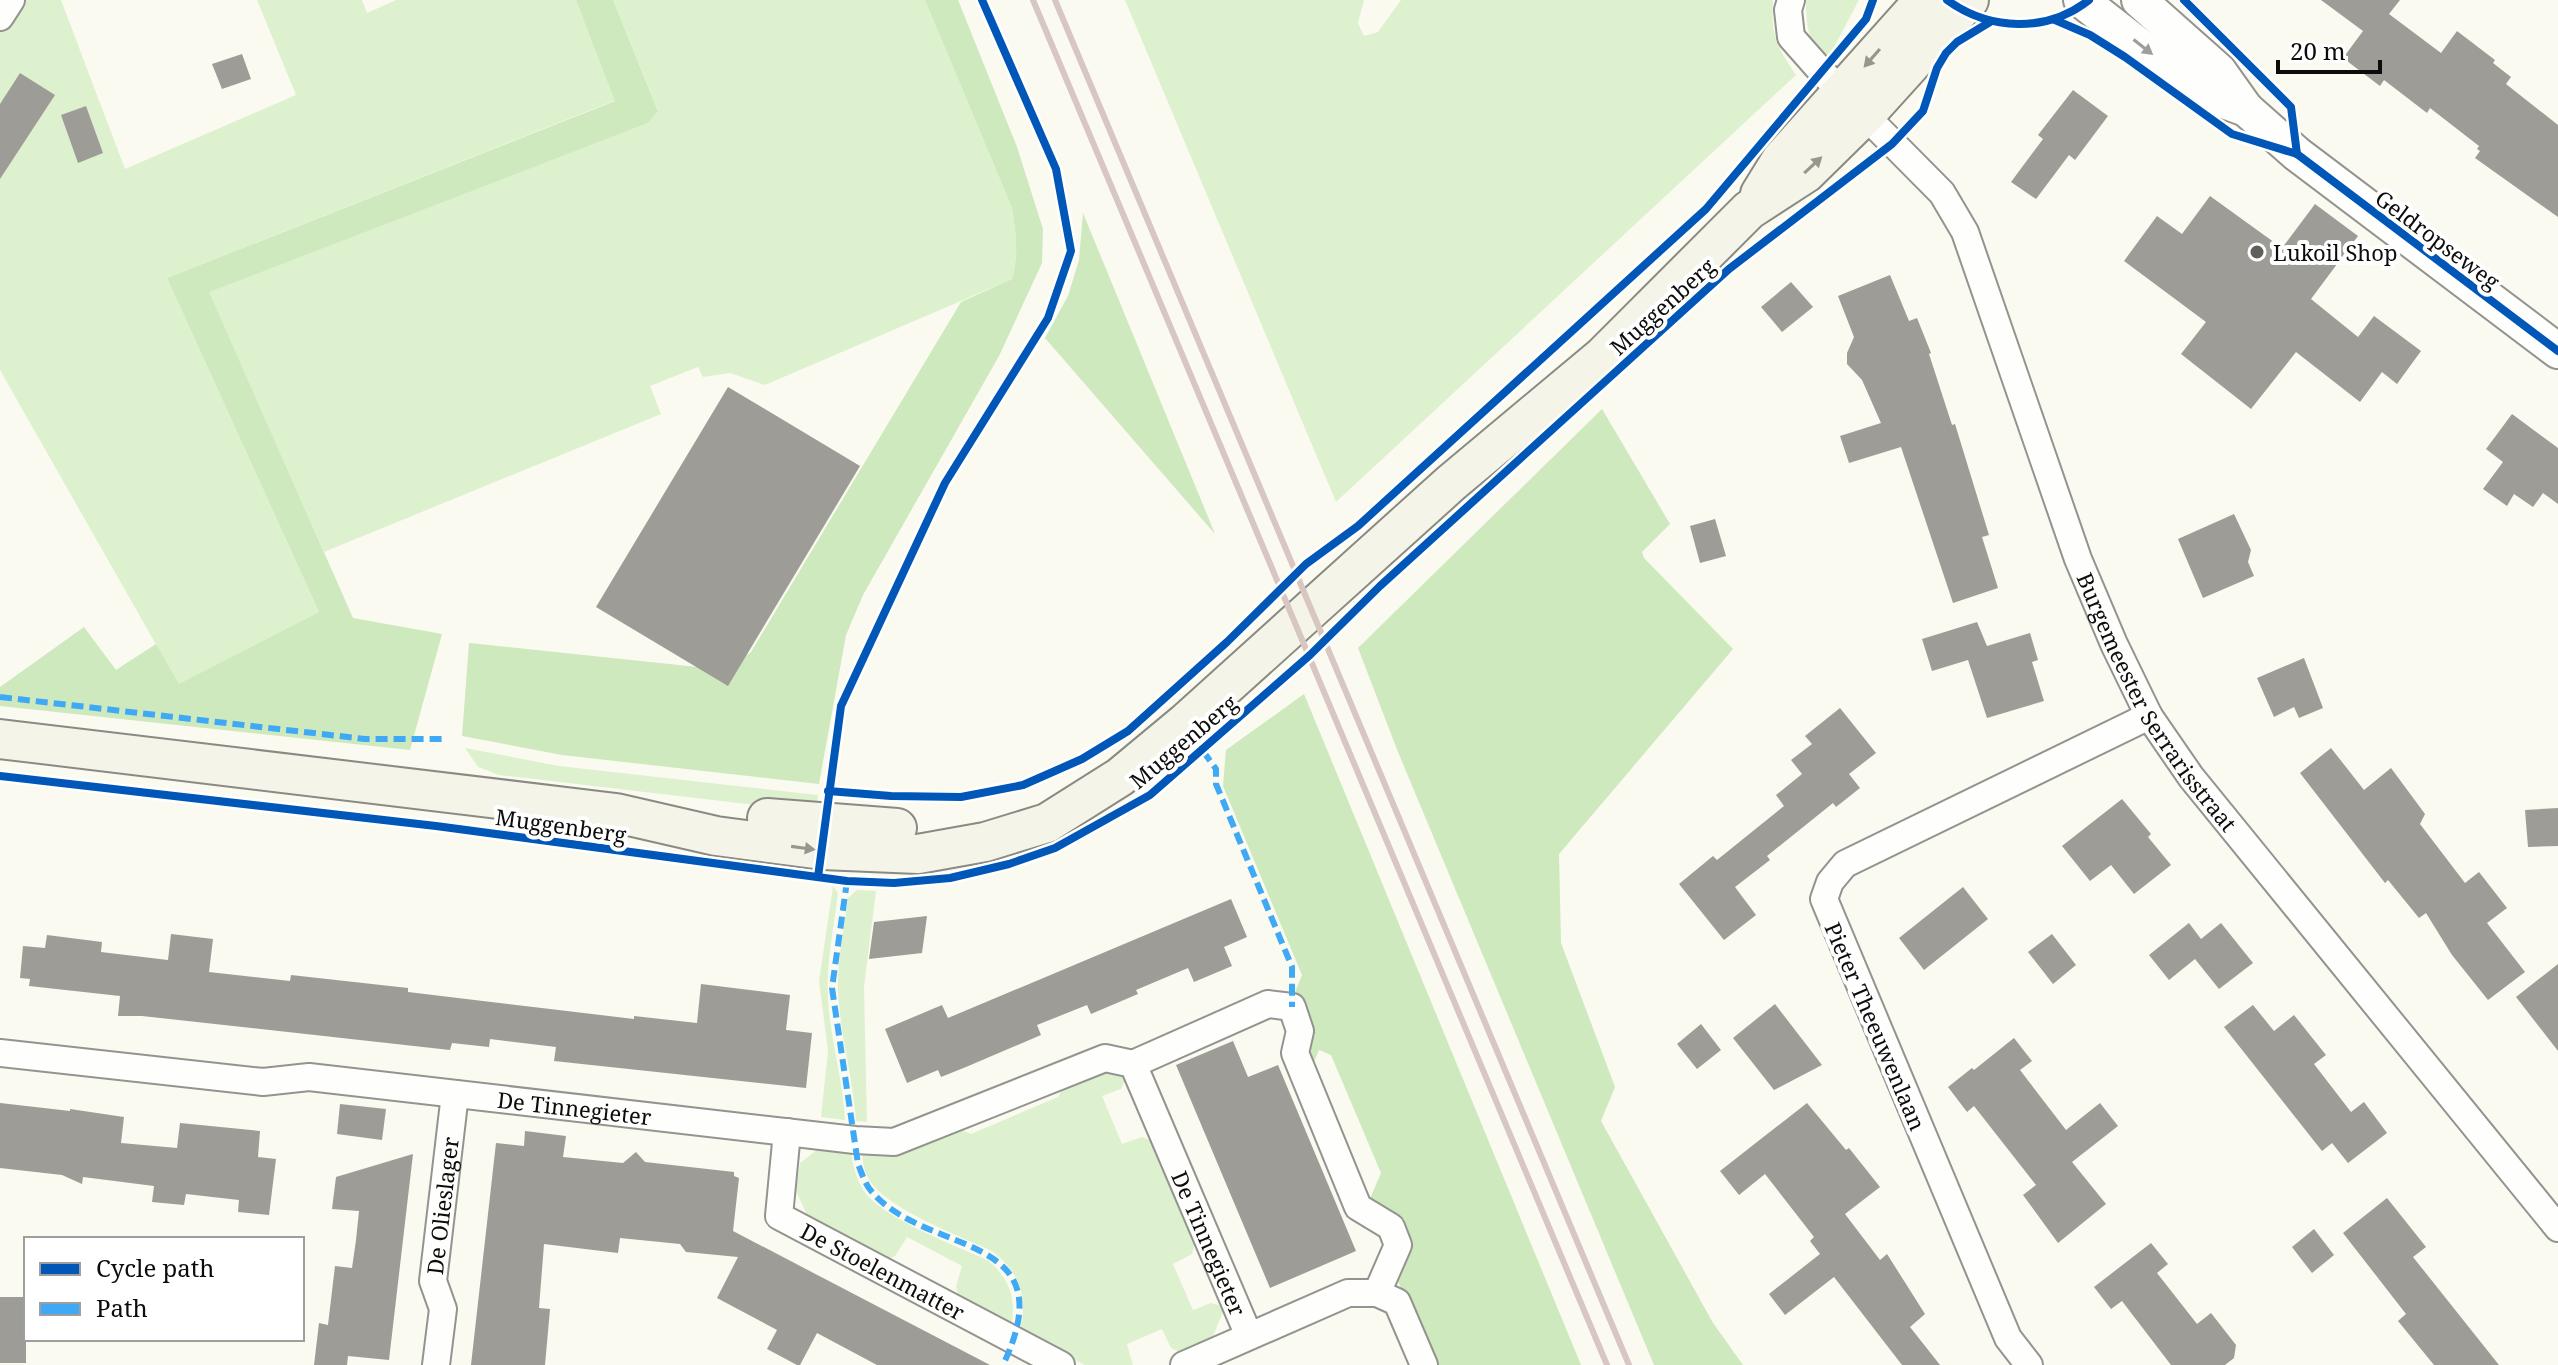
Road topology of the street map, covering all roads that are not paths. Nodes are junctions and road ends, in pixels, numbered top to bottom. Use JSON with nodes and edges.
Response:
{"nodes":[{"id":1,"x":11,"y":0,"type":"edge"},
{"id":2,"x":1791,"y":0,"type":"edge"},
{"id":3,"x":1924,"y":0,"type":"edge"},
{"id":4,"x":1969,"y":0,"type":"edge"},
{"id":5,"x":2081,"y":0,"type":"edge"},
{"id":6,"x":2139,"y":0,"type":"edge"},
{"id":7,"x":0,"y":17,"type":"edge"},
{"id":8,"x":1854,"y":103,"type":"junction"},
{"id":9,"x":2246,"y":109,"type":"junction"},
{"id":10,"x":2558,"y":351,"type":"edge"},
{"id":11,"x":2149,"y":716,"type":"junction"},
{"id":12,"x":0,"y":739,"type":"edge"},
{"id":13,"x":0,"y":1053,"type":"edge"},
{"id":14,"x":1133,"y":1064,"type":"junction"},
{"id":15,"x":455,"y":1094,"type":"junction"},
{"id":16,"x":787,"y":1132,"type":"junction"},
{"id":17,"x":2558,"y":1228,"type":"edge"},
{"id":18,"x":1377,"y":1293,"type":"junction"},
{"id":19,"x":1249,"y":1336,"type":"junction"},
{"id":20,"x":436,"y":1365,"type":"edge"},
{"id":21,"x":1061,"y":1365,"type":"edge"},
{"id":22,"x":1184,"y":1365,"type":"edge"},
{"id":23,"x":1424,"y":1365,"type":"edge"},
{"id":24,"x":2029,"y":1365,"type":"edge"}],
"edges":[{"from":1,"to":7,"type":"street"},
{"from":2,"to":8,"type":"street","name":"Burgemeester Serrarisstraat"},
{"from":3,"to":8,"type":"main road","name":"Muggenberg","one_way":true},
{"from":4,"to":8,"type":"main road","name":"Muggenberg"},
{"from":5,"to":9,"type":"street","name":"Geldropseweg","one_way":true},
{"from":6,"to":9,"type":"street","name":"Geldropseweg"},
{"from":8,"to":11,"type":"street","name":"Burgemeester Serrarisstraat"},
{"from":8,"to":12,"type":"main road","name":"Muggenberg"},
{"from":9,"to":10,"type":"street","name":"Geldropseweg"},
{"from":11,"to":17,"type":"street","name":"Burgemeester Serrarisstraat"},
{"from":11,"to":24,"type":"street","name":"Pieter Theeuwenlaan"},
{"from":13,"to":15,"type":"street","name":"De Tinnegieter"},
{"from":14,"to":16,"type":"street","name":"De Tinnegieter"},
{"from":14,"to":18,"type":"street","name":"De Tinnegieter"},
{"from":14,"to":19,"type":"street","name":"De Tinnegieter"},
{"from":15,"to":16,"type":"street","name":"De Tinnegieter"},
{"from":15,"to":20,"type":"street","name":"De Olieslager"},
{"from":16,"to":21,"type":"street","name":"De Stoelenmatter"},
{"from":18,"to":19,"type":"street","name":"De Tinnegieter"},
{"from":18,"to":23,"type":"street"},
{"from":19,"to":22,"type":"street","name":"De Tinnegieter"}]}
